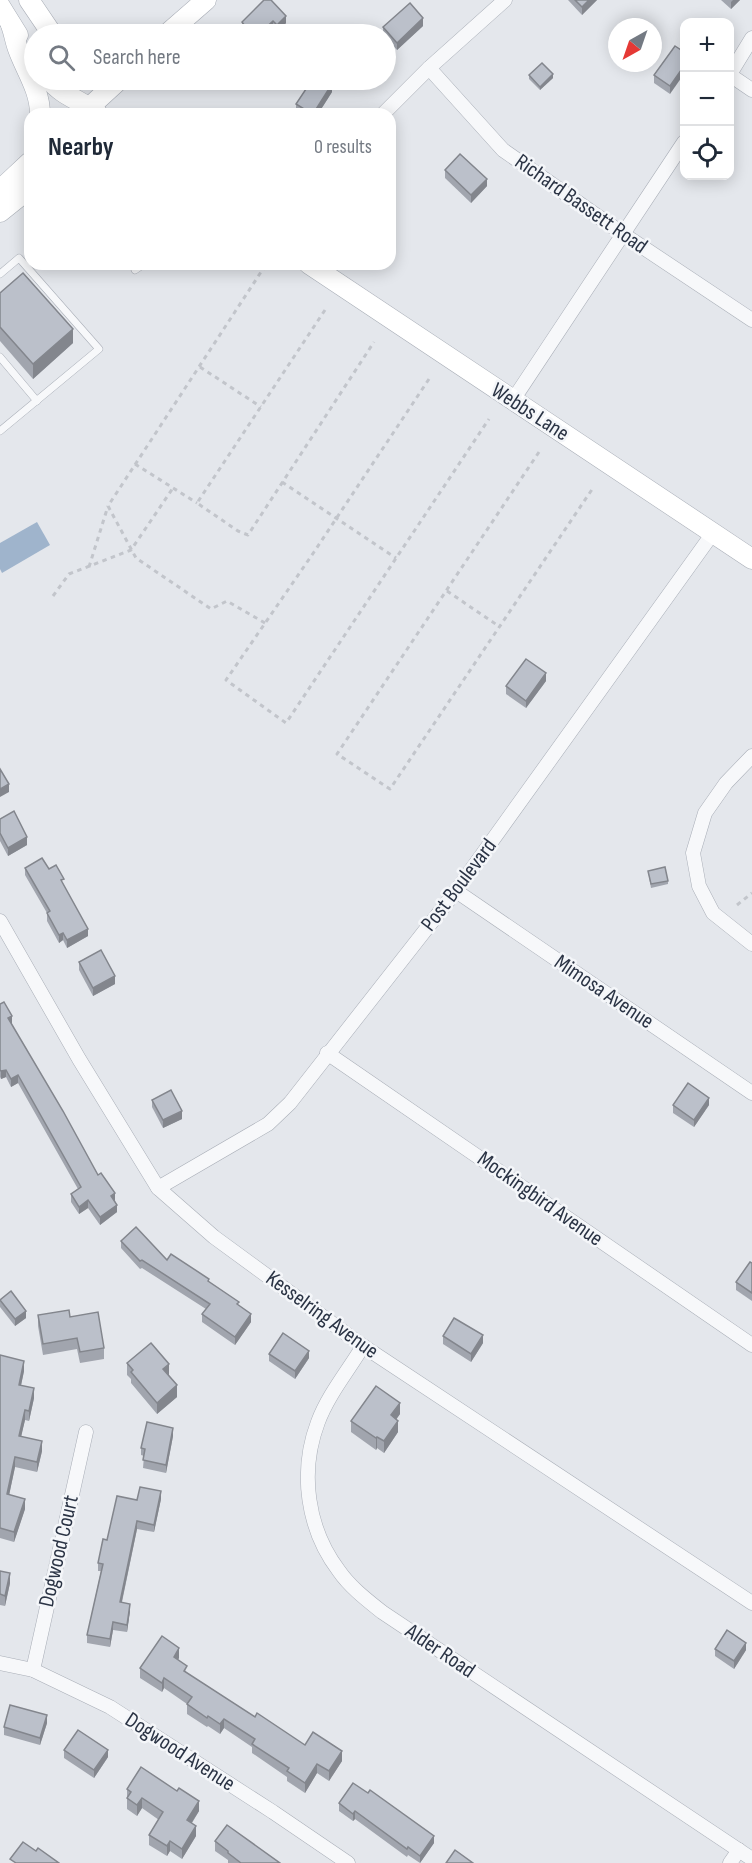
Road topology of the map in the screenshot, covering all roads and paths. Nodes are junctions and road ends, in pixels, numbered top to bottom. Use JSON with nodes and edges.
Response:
{"nodes":[{"id":1,"x":26,"y":0,"type":"edge"},
{"id":2,"x":206,"y":0,"type":"edge"},
{"id":3,"x":505,"y":0,"type":"edge"},
{"id":4,"x":0,"y":6,"type":"edge"},
{"id":5,"x":37,"y":24,"type":"edge"},
{"id":6,"x":44,"y":24,"type":"edge"},
{"id":7,"x":178,"y":24,"type":"edge"},
{"id":8,"x":11,"y":25,"type":"junction"},
{"id":9,"x":752,"y":38,"type":"edge"},
{"id":10,"x":24,"y":44,"type":"edge"},
{"id":11,"x":24,"y":63,"type":"edge"},
{"id":12,"x":429,"y":68,"type":"junction"},
{"id":13,"x":730,"y":72,"type":"edge"},
{"id":14,"x":734,"y":77,"type":"edge"},
{"id":15,"x":36,"y":90,"type":"edge"},
{"id":16,"x":58,"y":90,"type":"edge"},
{"id":17,"x":85,"y":90,"type":"edge"},
{"id":18,"x":110,"y":90,"type":"edge"},
{"id":19,"x":752,"y":90,"type":"edge"},
{"id":20,"x":40,"y":108,"type":"edge"},
{"id":21,"x":84,"y":108,"type":"edge"},
{"id":22,"x":89,"y":108,"type":"edge"},
{"id":23,"x":94,"y":108,"type":"edge"},
{"id":24,"x":389,"y":108,"type":"edge"},
{"id":25,"x":680,"y":148,"type":"edge"},
{"id":26,"x":24,"y":176,"type":"edge"},
{"id":27,"x":24,"y":178,"type":"edge"},
{"id":28,"x":0,"y":190,"type":"edge"},
{"id":29,"x":0,"y":212,"type":"edge"},
{"id":30,"x":623,"y":234,"type":"junction"},
{"id":31,"x":24,"y":264,"type":"edge"},
{"id":32,"x":30,"y":270,"type":"edge"},
{"id":33,"x":264,"y":270,"type":"edge"},
{"id":34,"x":318,"y":270,"type":"edge"},
{"id":35,"x":0,"y":274,"type":"edge"},
{"id":36,"x":325,"y":310,"type":"dead end"},
{"id":37,"x":752,"y":320,"type":"edge"},
{"id":38,"x":374,"y":342,"type":"dead end"},
{"id":39,"x":0,"y":357,"type":"edge"},
{"id":40,"x":200,"y":367,"type":"junction"},
{"id":41,"x":429,"y":379,"type":"dead end"},
{"id":42,"x":513,"y":400,"type":"junction"},
{"id":43,"x":38,"y":401,"type":"junction"},
{"id":44,"x":261,"y":407,"type":"junction"},
{"id":45,"x":489,"y":419,"type":"dead end"},
{"id":46,"x":0,"y":431,"type":"edge"},
{"id":47,"x":539,"y":452,"type":"dead end"},
{"id":48,"x":135,"y":463,"type":"junction"},
{"id":49,"x":282,"y":482,"type":"junction"},
{"id":50,"x":173,"y":488,"type":"junction"},
{"id":51,"x":593,"y":488,"type":"dead end"},
{"id":52,"x":197,"y":503,"type":"junction"},
{"id":53,"x":108,"y":506,"type":"junction"},
{"id":54,"x":337,"y":518,"type":"junction"},
{"id":55,"x":713,"y":533,"type":"junction"},
{"id":56,"x":131,"y":550,"type":"junction"},
{"id":57,"x":396,"y":558,"type":"junction"},
{"id":58,"x":752,"y":559,"type":"edge"},
{"id":59,"x":89,"y":567,"type":"junction"},
{"id":60,"x":447,"y":591,"type":"junction"},
{"id":61,"x":53,"y":596,"type":"dead end"},
{"id":62,"x":265,"y":623,"type":"junction"},
{"id":63,"x":500,"y":627,"type":"junction"},
{"id":64,"x":752,"y":756,"type":"edge"},
{"id":65,"x":456,"y":891,"type":"junction"},
{"id":66,"x":752,"y":893,"type":"edge"},
{"id":67,"x":737,"y":905,"type":"dead end"},
{"id":68,"x":0,"y":921,"type":"edge"},
{"id":69,"x":752,"y":945,"type":"edge"},
{"id":70,"x":327,"y":1053,"type":"junction"},
{"id":71,"x":752,"y":1093,"type":"edge"},
{"id":72,"x":158,"y":1188,"type":"junction"},
{"id":73,"x":363,"y":1346,"type":"junction"},
{"id":74,"x":752,"y":1346,"type":"edge"},
{"id":75,"x":86,"y":1432,"type":"dead end"},
{"id":76,"x":752,"y":1604,"type":"edge"},
{"id":77,"x":0,"y":1663,"type":"edge"},
{"id":78,"x":33,"y":1670,"type":"junction"},
{"id":79,"x":739,"y":1850,"type":"junction"},
{"id":80,"x":752,"y":1859,"type":"edge"},
{"id":81,"x":348,"y":1863,"type":"edge"},
{"id":82,"x":730,"y":1863,"type":"edge"}],
"edges":[{"from":1,"to":5,"type":"street"},
{"from":1,"to":6,"type":"street"},
{"from":2,"to":7,"type":"street"},
{"from":3,"to":12,"type":"street"},
{"from":4,"to":8,"type":"street"},
{"from":8,"to":10,"type":"street"},
{"from":8,"to":11,"type":"street"},
{"from":9,"to":13,"type":"street"},
{"from":12,"to":24,"type":"street"},
{"from":12,"to":30,"type":"street","name":"Richard Bassett Road"},
{"from":14,"to":19,"type":"street"},
{"from":15,"to":20,"type":"street"},
{"from":16,"to":21,"type":"street"},
{"from":17,"to":22,"type":"street"},
{"from":18,"to":23,"type":"street"},
{"from":25,"to":30,"type":"street"},
{"from":26,"to":28,"type":"street"},
{"from":27,"to":29,"type":"street"},
{"from":30,"to":37,"type":"street","name":"Richard Bassett Road"},
{"from":30,"to":42,"type":"street"},
{"from":31,"to":35,"type":"lane"},
{"from":32,"to":43,"type":"lane"},
{"from":33,"to":40,"type":"path"},
{"from":34,"to":42,"type":"street","name":"Webbs Lane"},
{"from":36,"to":44,"type":"path"},
{"from":38,"to":49,"type":"path"},
{"from":39,"to":43,"type":"lane"},
{"from":40,"to":44,"type":"path"},
{"from":40,"to":48,"type":"path"},
{"from":41,"to":54,"type":"path"},
{"from":42,"to":55,"type":"street","name":"Webbs Lane"},
{"from":43,"to":46,"type":"lane"},
{"from":44,"to":52,"type":"path"},
{"from":45,"to":57,"type":"path"},
{"from":47,"to":60,"type":"path"},
{"from":48,"to":50,"type":"path"},
{"from":48,"to":53,"type":"path"},
{"from":49,"to":52,"type":"path"},
{"from":49,"to":54,"type":"path"},
{"from":50,"to":52,"type":"path"},
{"from":50,"to":56,"type":"path"},
{"from":51,"to":63,"type":"path"},
{"from":53,"to":56,"type":"path"},
{"from":53,"to":59,"type":"path"},
{"from":54,"to":57,"type":"path"},
{"from":54,"to":62,"type":"path"},
{"from":55,"to":58,"type":"street","name":"Webbs Lane"},
{"from":55,"to":65,"type":"street","name":"Post Boulevard"},
{"from":56,"to":59,"type":"path"},
{"from":56,"to":62,"type":"path"},
{"from":57,"to":62,"type":"path"},
{"from":59,"to":61,"type":"path"},
{"from":60,"to":63,"type":"path"},
{"from":60,"to":63,"type":"path"},
{"from":64,"to":69,"type":"street"},
{"from":65,"to":70,"type":"street","name":"Post Boulevard"},
{"from":65,"to":71,"type":"street","name":"Mimosa Avenue"},
{"from":66,"to":67,"type":"path"},
{"from":68,"to":72,"type":"street","name":"Kesselring Avenue"},
{"from":70,"to":72,"type":"street","name":"Post Boulevard"},
{"from":70,"to":74,"type":"street","name":"Mockingbird Avenue"},
{"from":72,"to":73,"type":"street","name":"Kesselring Avenue"},
{"from":73,"to":76,"type":"street","name":"Kesselring Avenue"},
{"from":73,"to":79,"type":"street","name":"Alder Road"},
{"from":75,"to":78,"type":"street","name":"Dogwood Court"},
{"from":77,"to":78,"type":"street","name":"Dogwood Avenue"},
{"from":78,"to":81,"type":"street","name":"Dogwood Avenue"},
{"from":79,"to":80,"type":"street","name":"Alder Road"},
{"from":79,"to":82,"type":"street"}]}
